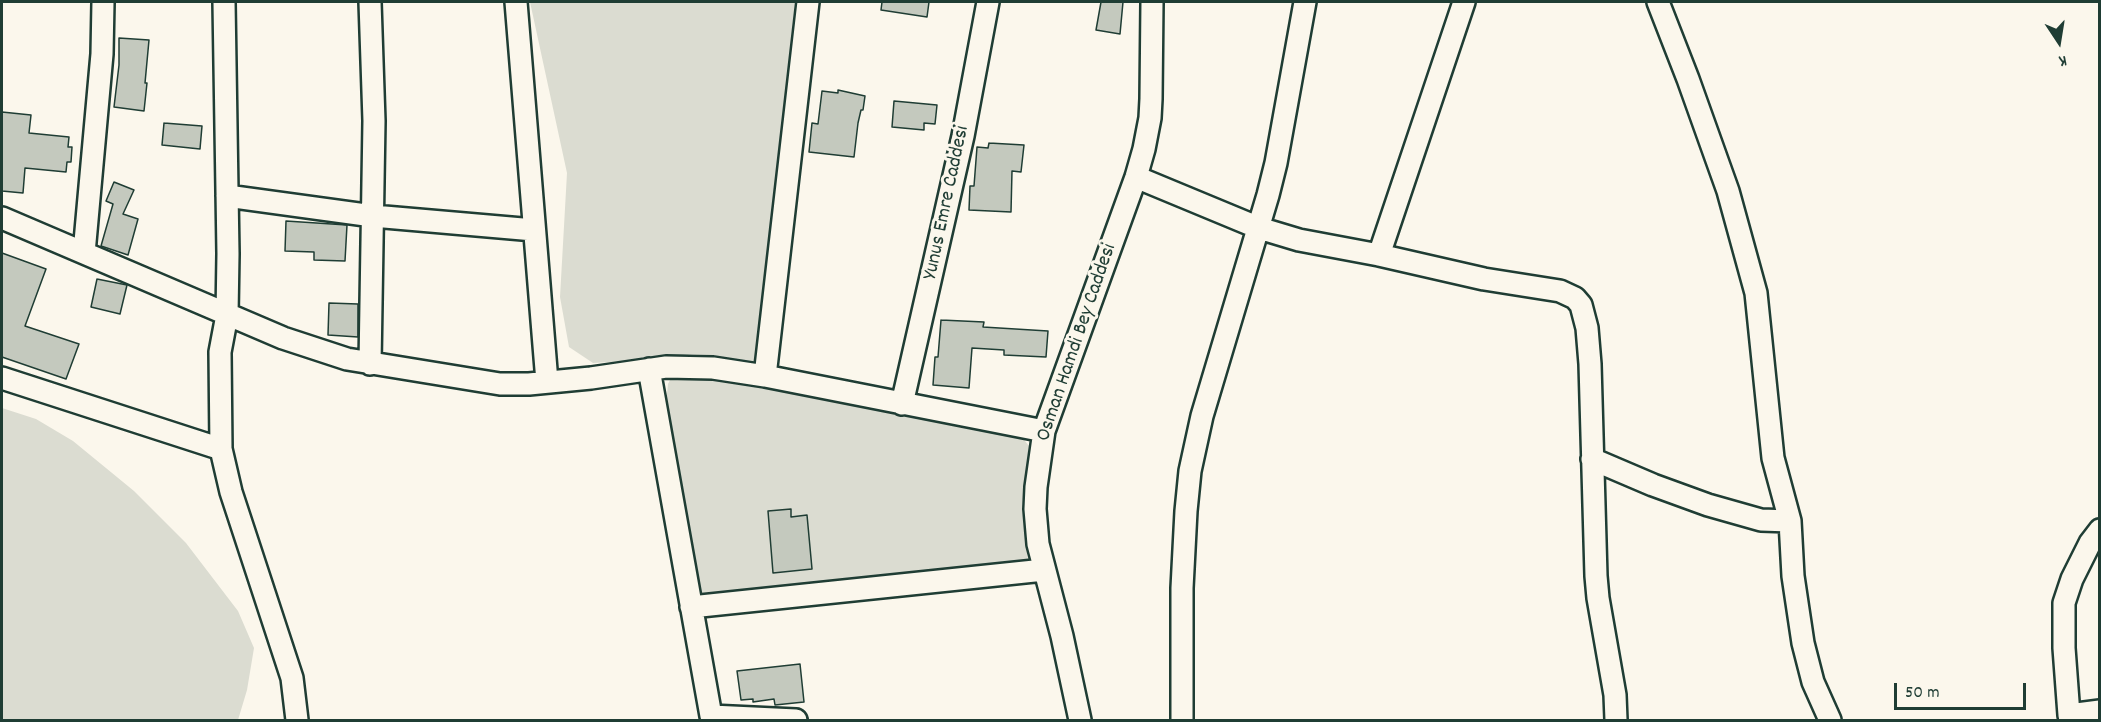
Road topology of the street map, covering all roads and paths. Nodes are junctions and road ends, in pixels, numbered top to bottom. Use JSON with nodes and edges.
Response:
{"nodes":[{"id":1,"x":103,"y":2,"type":"edge"},
{"id":2,"x":224,"y":2,"type":"edge"},
{"id":3,"x":370,"y":2,"type":"edge"},
{"id":4,"x":516,"y":2,"type":"edge"},
{"id":5,"x":808,"y":2,"type":"edge"},
{"id":6,"x":988,"y":2,"type":"edge"},
{"id":7,"x":1152,"y":2,"type":"edge"},
{"id":8,"x":1305,"y":2,"type":"edge"},
{"id":9,"x":1464,"y":2,"type":"edge"},
{"id":10,"x":1658,"y":2,"type":"edge"},
{"id":11,"x":1136,"y":177,"type":"junction"},
{"id":12,"x":227,"y":196,"type":"junction"},
{"id":13,"x":373,"y":216,"type":"junction"},
{"id":14,"x":2,"y":218,"type":"edge"},
{"id":15,"x":1258,"y":228,"type":"junction"},
{"id":16,"x":534,"y":230,"type":"junction"},
{"id":17,"x":84,"y":253,"type":"junction"},
{"id":18,"x":1379,"y":255,"type":"junction"},
{"id":19,"x":227,"y":315,"type":"junction"},
{"id":20,"x":370,"y":364,"type":"junction"},
{"id":21,"x":650,"y":369,"type":"junction"},
{"id":22,"x":765,"y":376,"type":"junction"},
{"id":23,"x":2,"y":378,"type":"edge"},
{"id":24,"x":547,"y":382,"type":"junction"},
{"id":25,"x":902,"y":404,"type":"junction"},
{"id":26,"x":1044,"y":431,"type":"junction"},
{"id":27,"x":221,"y":449,"type":"junction"},
{"id":28,"x":1592,"y":459,"type":"junction"},
{"id":29,"x":1790,"y":521,"type":"junction"},
{"id":30,"x":2100,"y":530,"type":"edge"},
{"id":31,"x":1044,"y":570,"type":"junction"},
{"id":32,"x":691,"y":606,"type":"junction"},
{"id":33,"x":2100,"y":711,"type":"edge"},
{"id":34,"x":2069,"y":718,"type":"edge"},
{"id":35,"x":297,"y":720,"type":"edge"},
{"id":36,"x":796,"y":720,"type":"edge"},
{"id":37,"x":1080,"y":720,"type":"edge"},
{"id":38,"x":1182,"y":720,"type":"edge"},
{"id":39,"x":1616,"y":720,"type":"edge"},
{"id":40,"x":1830,"y":720,"type":"edge"}],
"edges":[{"from":1,"to":17,"type":"street"},
{"from":2,"to":12,"type":"street"},
{"from":3,"to":13,"type":"street"},
{"from":4,"to":16,"type":"street"},
{"from":5,"to":22,"type":"street"},
{"from":6,"to":25,"type":"street","name":"Yunus Emre Caddesi"},
{"from":7,"to":11,"type":"street","name":"Osman Hamdi Bey Caddesi"},
{"from":8,"to":15,"type":"street"},
{"from":9,"to":18,"type":"street"},
{"from":10,"to":29,"type":"street"},
{"from":11,"to":15,"type":"street"},
{"from":11,"to":26,"type":"street","name":"Osman Hamdi Bey Caddesi"},
{"from":12,"to":13,"type":"street"},
{"from":12,"to":19,"type":"street"},
{"from":13,"to":16,"type":"street"},
{"from":13,"to":20,"type":"street"},
{"from":14,"to":17,"type":"street"},
{"from":15,"to":18,"type":"street"},
{"from":15,"to":38,"type":"street"},
{"from":16,"to":24,"type":"street"},
{"from":17,"to":19,"type":"street"},
{"from":18,"to":28,"type":"street"},
{"from":19,"to":20,"type":"street"},
{"from":19,"to":27,"type":"street"},
{"from":20,"to":24,"type":"street"},
{"from":21,"to":22,"type":"street"},
{"from":21,"to":24,"type":"street"},
{"from":21,"to":32,"type":"street"},
{"from":22,"to":25,"type":"street"},
{"from":23,"to":27,"type":"street"},
{"from":25,"to":26,"type":"street"},
{"from":26,"to":31,"type":"street","name":"Osman Hamdi Bey Caddesi"},
{"from":27,"to":35,"type":"street"},
{"from":28,"to":29,"type":"street"},
{"from":28,"to":39,"type":"street"},
{"from":29,"to":40,"type":"street"},
{"from":30,"to":34,"type":"street"},
{"from":31,"to":32,"type":"street"},
{"from":31,"to":37,"type":"street","name":"Osman Hamdi Bey Caddesi"},
{"from":32,"to":36,"type":"street"},
{"from":33,"to":34,"type":"street"}]}
